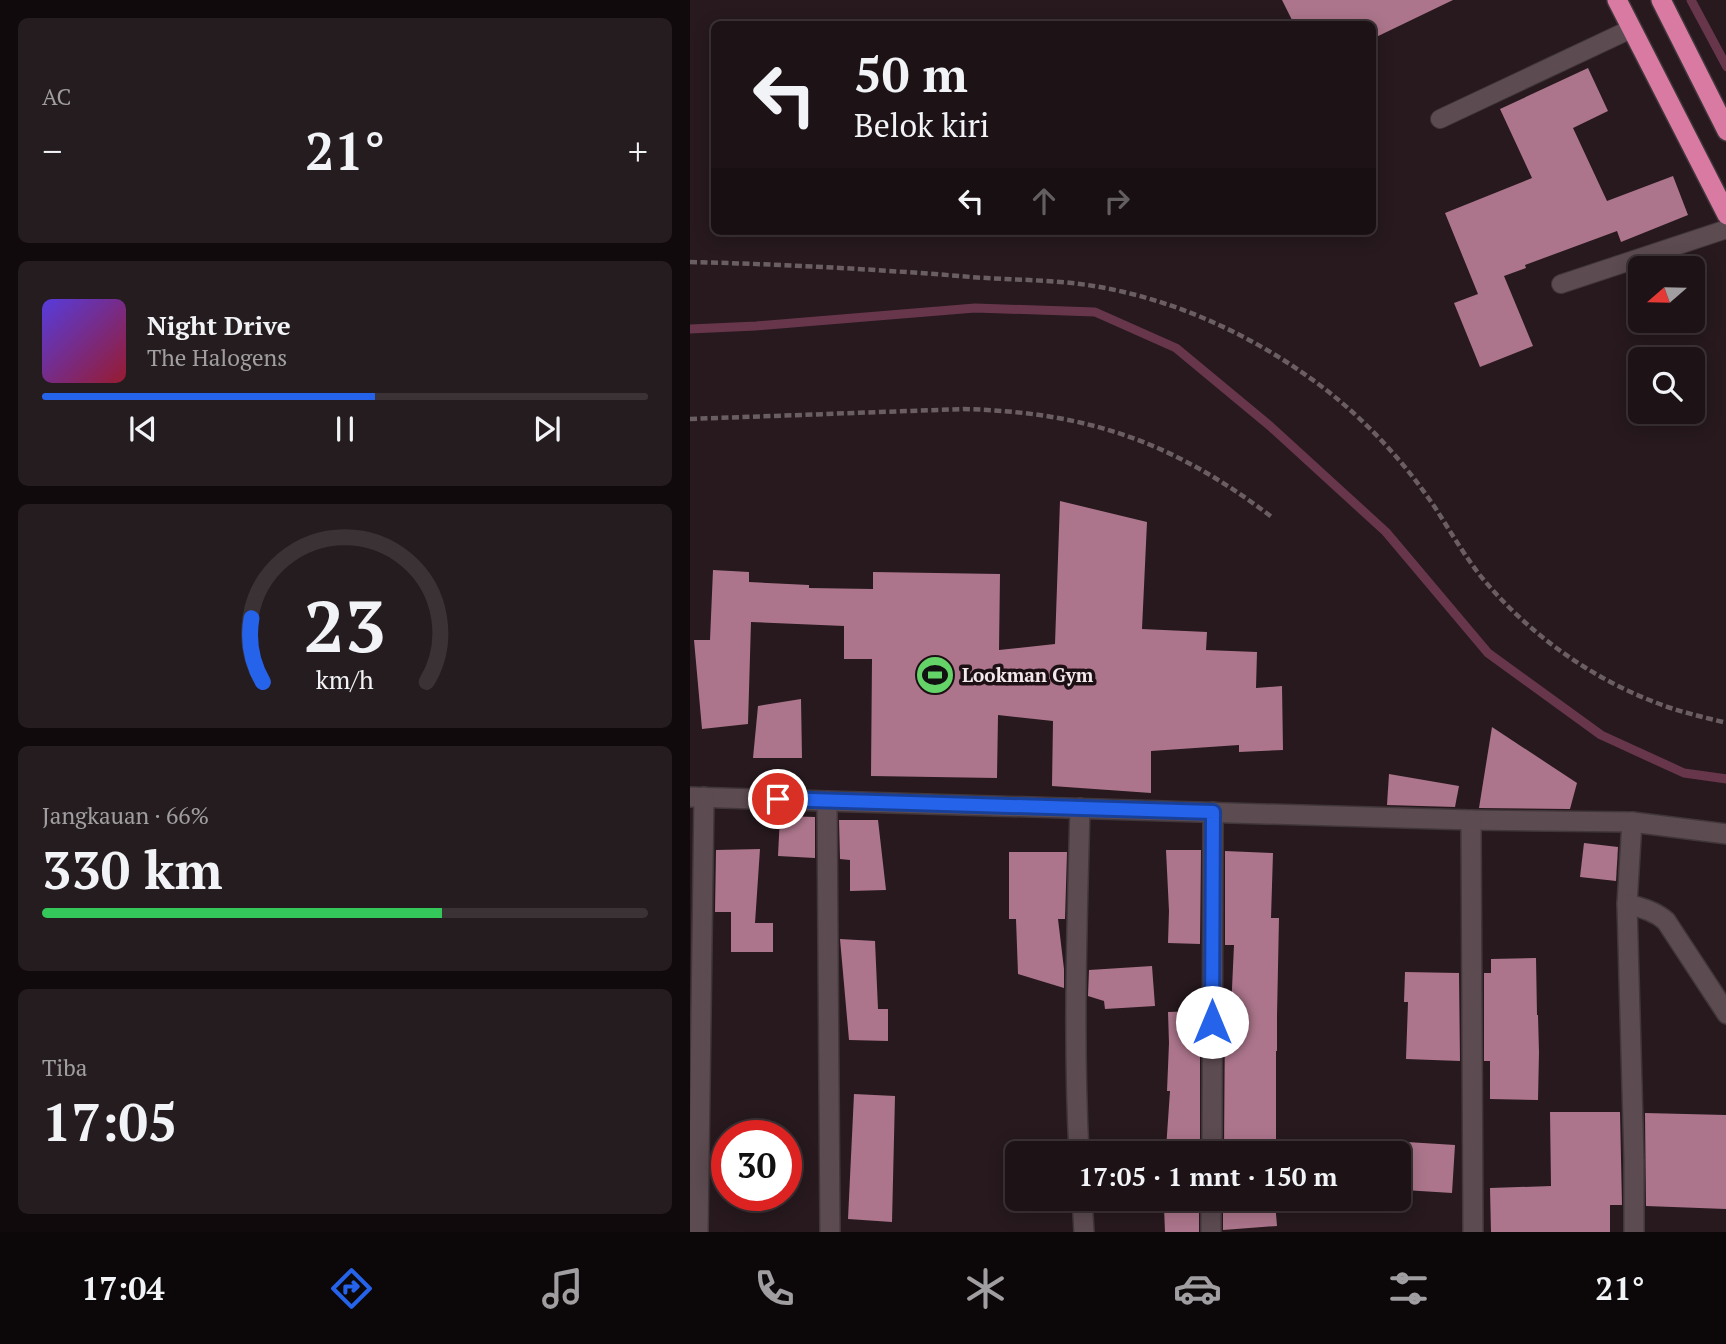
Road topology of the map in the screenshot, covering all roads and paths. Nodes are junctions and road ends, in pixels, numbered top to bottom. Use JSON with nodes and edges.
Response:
{"nodes":[{"id":1,"x":1617,"y":0,"type":"edge"},
{"id":2,"x":1661,"y":0,"type":"edge"},
{"id":3,"x":1631,"y":29,"type":"junction"},
{"id":4,"x":1440,"y":119,"type":"dead end"},
{"id":5,"x":1727,"y":131,"type":"edge"},
{"id":6,"x":1727,"y":215,"type":"edge"},
{"id":7,"x":1727,"y":229,"type":"edge"},
{"id":8,"x":690,"y":262,"type":"edge"},
{"id":9,"x":1561,"y":284,"type":"dead end"},
{"id":10,"x":690,"y":419,"type":"edge"},
{"id":11,"x":1273,"y":518,"type":"dead end"},
{"id":12,"x":1727,"y":723,"type":"edge"},
{"id":13,"x":697,"y":797,"type":"edge"},
{"id":14,"x":827,"y":801,"type":"junction"},
{"id":15,"x":1080,"y":808,"type":"junction"},
{"id":16,"x":1213,"y":812,"type":"junction"},
{"id":17,"x":1471,"y":820,"type":"junction"},
{"id":18,"x":1632,"y":822,"type":"junction"},
{"id":19,"x":1727,"y":834,"type":"edge"},
{"id":20,"x":1627,"y":904,"type":"junction"},
{"id":21,"x":1727,"y":1014,"type":"edge"},
{"id":22,"x":1078,"y":1141,"type":"edge"},
{"id":23,"x":1212,"y":1141,"type":"edge"},
{"id":24,"x":1083,"y":1211,"type":"edge"},
{"id":25,"x":1212,"y":1211,"type":"edge"},
{"id":26,"x":698,"y":1232,"type":"edge"},
{"id":27,"x":830,"y":1232,"type":"edge"},
{"id":28,"x":1084,"y":1232,"type":"edge"},
{"id":29,"x":1211,"y":1232,"type":"edge"},
{"id":30,"x":1473,"y":1232,"type":"edge"},
{"id":31,"x":1634,"y":1232,"type":"edge"}],
"edges":[{"from":1,"to":3,"type":"highway"},
{"from":2,"to":5,"type":"highway"},
{"from":3,"to":4,"type":"lane"},
{"from":3,"to":6,"type":"highway"},
{"from":7,"to":9,"type":"lane"},
{"from":8,"to":12,"type":"path"},
{"from":10,"to":11,"type":"path"},
{"from":13,"to":14,"type":"street"},
{"from":13,"to":26,"type":"street"},
{"from":14,"to":15,"type":"street"},
{"from":14,"to":27,"type":"street"},
{"from":15,"to":16,"type":"street"},
{"from":15,"to":22,"type":"street"},
{"from":16,"to":17,"type":"street"},
{"from":16,"to":23,"type":"street"},
{"from":17,"to":18,"type":"street"},
{"from":17,"to":30,"type":"street"},
{"from":18,"to":19,"type":"street"},
{"from":18,"to":20,"type":"street"},
{"from":20,"to":21,"type":"street"},
{"from":20,"to":31,"type":"street"},
{"from":24,"to":28,"type":"street"},
{"from":25,"to":29,"type":"street"}]}
